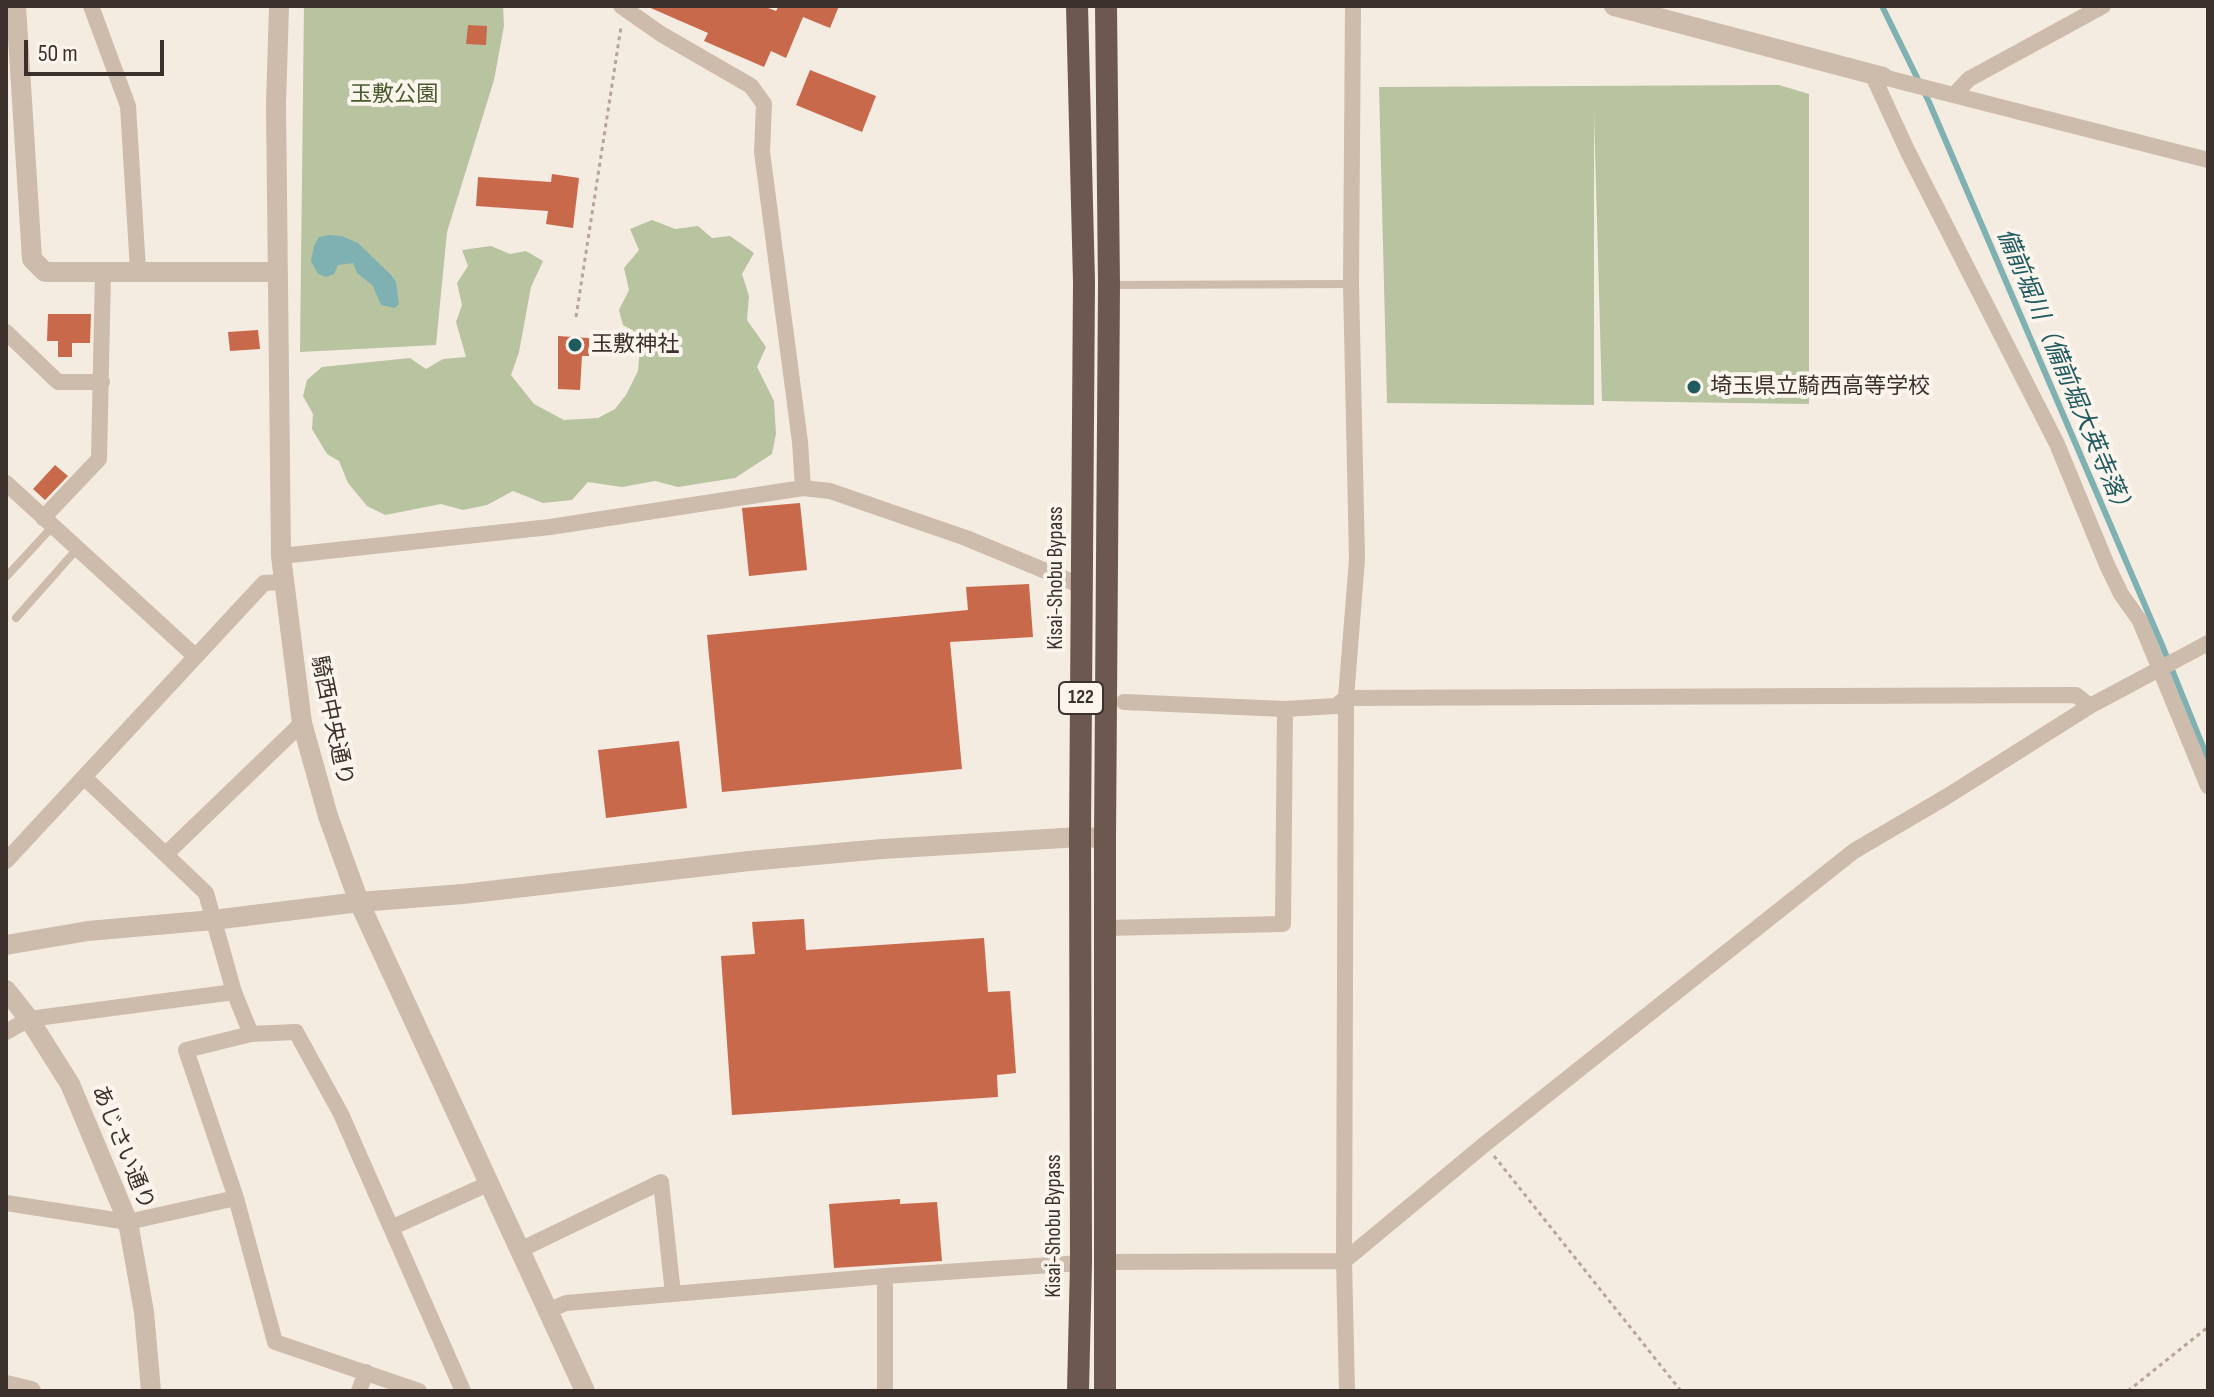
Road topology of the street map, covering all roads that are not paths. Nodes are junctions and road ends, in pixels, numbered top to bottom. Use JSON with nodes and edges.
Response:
{"nodes":[{"id":1,"x":16,"y":6,"type":"edge"},
{"id":2,"x":91,"y":6,"type":"edge"},
{"id":3,"x":279,"y":6,"type":"edge"},
{"id":4,"x":623,"y":6,"type":"edge"},
{"id":5,"x":1077,"y":6,"type":"edge"},
{"id":6,"x":1106,"y":6,"type":"edge"},
{"id":7,"x":1353,"y":6,"type":"edge"},
{"id":8,"x":1614,"y":6,"type":"edge"},
{"id":9,"x":2103,"y":6,"type":"edge"},
{"id":10,"x":1878,"y":76,"type":"junction"},
{"id":11,"x":1954,"y":95,"type":"junction"},
{"id":12,"x":2208,"y":160,"type":"edge"},
{"id":13,"x":138,"y":270,"type":"junction"},
{"id":14,"x":103,"y":272,"type":"junction"},
{"id":15,"x":278,"y":272,"type":"junction"},
{"id":16,"x":1351,"y":284,"type":"junction"},
{"id":17,"x":1109,"y":285,"type":"junction"},
{"id":18,"x":6,"y":332,"type":"edge"},
{"id":19,"x":102,"y":382,"type":"junction"},
{"id":20,"x":6,"y":483,"type":"edge"},
{"id":21,"x":803,"y":488,"type":"junction"},
{"id":22,"x":48,"y":522,"type":"junction"},
{"id":23,"x":77,"y":549,"type":"junction"},
{"id":24,"x":281,"y":556,"type":"junction"},
{"id":25,"x":6,"y":577,"type":"edge"},
{"id":26,"x":283,"y":582,"type":"junction"},
{"id":27,"x":1082,"y":586,"type":"junction"},
{"id":28,"x":16,"y":618,"type":"dead end"},
{"id":29,"x":2208,"y":643,"type":"edge"},
{"id":30,"x":195,"y":656,"type":"junction"},
{"id":31,"x":2161,"y":669,"type":"junction"},
{"id":32,"x":1346,"y":698,"type":"junction"},
{"id":33,"x":1116,"y":702,"type":"junction"},
{"id":34,"x":2090,"y":706,"type":"junction"},
{"id":35,"x":1285,"y":709,"type":"junction"},
{"id":36,"x":302,"y":723,"type":"junction"},
{"id":37,"x":84,"y":777,"type":"junction"},
{"id":38,"x":2208,"y":786,"type":"edge"},
{"id":39,"x":1080,"y":837,"type":"junction"},
{"id":40,"x":1105,"y":838,"type":"junction"},
{"id":41,"x":166,"y":854,"type":"junction"},
{"id":42,"x":6,"y":861,"type":"edge"},
{"id":43,"x":359,"y":902,"type":"junction"},
{"id":44,"x":213,"y":920,"type":"junction"},
{"id":45,"x":1105,"y":928,"type":"junction"},
{"id":46,"x":6,"y":945,"type":"edge"},
{"id":47,"x":6,"y":990,"type":"edge"},
{"id":48,"x":234,"y":992,"type":"junction"},
{"id":49,"x":29,"y":1019,"type":"junction"},
{"id":50,"x":6,"y":1032,"type":"edge"},
{"id":51,"x":251,"y":1034,"type":"junction"},
{"id":52,"x":490,"y":1183,"type":"junction"},
{"id":53,"x":236,"y":1198,"type":"junction"},
{"id":54,"x":6,"y":1203,"type":"edge"},
{"id":55,"x":128,"y":1222,"type":"junction"},
{"id":56,"x":393,"y":1227,"type":"junction"},
{"id":57,"x":520,"y":1250,"type":"junction"},
{"id":58,"x":1344,"y":1261,"type":"junction"},
{"id":59,"x":1106,"y":1262,"type":"junction"},
{"id":60,"x":1081,"y":1263,"type":"junction"},
{"id":61,"x":885,"y":1276,"type":"junction"},
{"id":62,"x":673,"y":1294,"type":"junction"},
{"id":63,"x":547,"y":1311,"type":"junction"},
{"id":64,"x":366,"y":1372,"type":"junction"},
{"id":65,"x":6,"y":1385,"type":"edge"},
{"id":66,"x":31,"y":1391,"type":"edge"},
{"id":67,"x":151,"y":1391,"type":"edge"},
{"id":68,"x":359,"y":1391,"type":"edge"},
{"id":69,"x":419,"y":1391,"type":"edge"},
{"id":70,"x":463,"y":1391,"type":"edge"},
{"id":71,"x":585,"y":1391,"type":"edge"},
{"id":72,"x":885,"y":1391,"type":"edge"},
{"id":73,"x":1078,"y":1391,"type":"edge"},
{"id":74,"x":1105,"y":1391,"type":"edge"},
{"id":75,"x":1347,"y":1391,"type":"edge"}],
"edges":[{"from":1,"to":14,"type":"street"},
{"from":2,"to":13,"type":"street"},
{"from":3,"to":15,"type":"street","name":"騎西中央通り"},
{"from":4,"to":21,"type":"street"},
{"from":5,"to":27,"type":"highway","name":"Kisai-Shobu Bypass","number":"122"},
{"from":6,"to":17,"type":"highway","number":"122"},
{"from":7,"to":16,"type":"street"},
{"from":8,"to":10,"type":"street"},
{"from":9,"to":11,"type":"street"},
{"from":10,"to":11,"type":"street"},
{"from":10,"to":31,"type":"street"},
{"from":11,"to":12,"type":"street"},
{"from":13,"to":14,"type":"street"},
{"from":13,"to":15,"type":"street"},
{"from":14,"to":19,"type":"street"},
{"from":15,"to":24,"type":"street","name":"騎西中央通り"},
{"from":16,"to":17,"type":"lane"},
{"from":16,"to":32,"type":"street"},
{"from":17,"to":33,"type":"highway","number":"122"},
{"from":18,"to":19,"type":"street"},
{"from":19,"to":22,"type":"street"},
{"from":20,"to":22,"type":"street"},
{"from":21,"to":24,"type":"street"},
{"from":21,"to":27,"type":"street"},
{"from":22,"to":23,"type":"street"},
{"from":22,"to":25,"type":"lane"},
{"from":23,"to":28,"type":"lane"},
{"from":23,"to":30,"type":"street"},
{"from":24,"to":26,"type":"street","name":"騎西中央通り"},
{"from":26,"to":30,"type":"street"},
{"from":26,"to":36,"type":"street","name":"騎西中央通り"},
{"from":27,"to":39,"type":"highway","name":"Kisai-Shobu Bypass","number":"122"},
{"from":29,"to":31,"type":"street"},
{"from":30,"to":37,"type":"street"},
{"from":31,"to":34,"type":"street"},
{"from":31,"to":38,"type":"street"},
{"from":32,"to":34,"type":"street"},
{"from":32,"to":35,"type":"street"},
{"from":32,"to":58,"type":"street"},
{"from":33,"to":35,"type":"street"},
{"from":33,"to":40,"type":"highway","number":"122"},
{"from":34,"to":58,"type":"street"},
{"from":35,"to":45,"type":"street"},
{"from":36,"to":41,"type":"street"},
{"from":36,"to":43,"type":"street","name":"騎西中央通り"},
{"from":37,"to":41,"type":"street"},
{"from":37,"to":42,"type":"street"},
{"from":39,"to":40,"type":"street"},
{"from":39,"to":43,"type":"street"},
{"from":39,"to":60,"type":"highway","name":"Kisai-Shobu Bypass","number":"122"},
{"from":40,"to":45,"type":"highway","number":"122"},
{"from":41,"to":44,"type":"street"},
{"from":43,"to":44,"type":"street"},
{"from":43,"to":52,"type":"street","name":"騎西中央通り"},
{"from":44,"to":46,"type":"street"},
{"from":44,"to":48,"type":"street"},
{"from":45,"to":59,"type":"highway","number":"122"},
{"from":47,"to":49,"type":"street","name":"あじさい通り"},
{"from":48,"to":49,"type":"street"},
{"from":48,"to":51,"type":"street"},
{"from":49,"to":50,"type":"street"},
{"from":49,"to":55,"type":"street","name":"あじさい通り"},
{"from":51,"to":53,"type":"street"},
{"from":51,"to":56,"type":"street"},
{"from":52,"to":56,"type":"street"},
{"from":52,"to":57,"type":"street","name":"騎西中央通り"},
{"from":53,"to":55,"type":"street"},
{"from":53,"to":64,"type":"street"},
{"from":54,"to":55,"type":"street"},
{"from":55,"to":67,"type":"street","name":"あじさい通り"},
{"from":56,"to":70,"type":"street"},
{"from":57,"to":62,"type":"street"},
{"from":57,"to":63,"type":"street","name":"騎西中央通り"},
{"from":58,"to":59,"type":"street"},
{"from":58,"to":75,"type":"street"},
{"from":59,"to":74,"type":"highway","number":"122"},
{"from":60,"to":61,"type":"street"},
{"from":60,"to":73,"type":"highway","name":"Kisai-Shobu Bypass","number":"122"},
{"from":61,"to":62,"type":"street"},
{"from":61,"to":72,"type":"street"},
{"from":62,"to":63,"type":"street"},
{"from":63,"to":71,"type":"street","name":"騎西中央通り"},
{"from":64,"to":68,"type":"street"},
{"from":64,"to":69,"type":"street"},
{"from":65,"to":66,"type":"street"}]}
